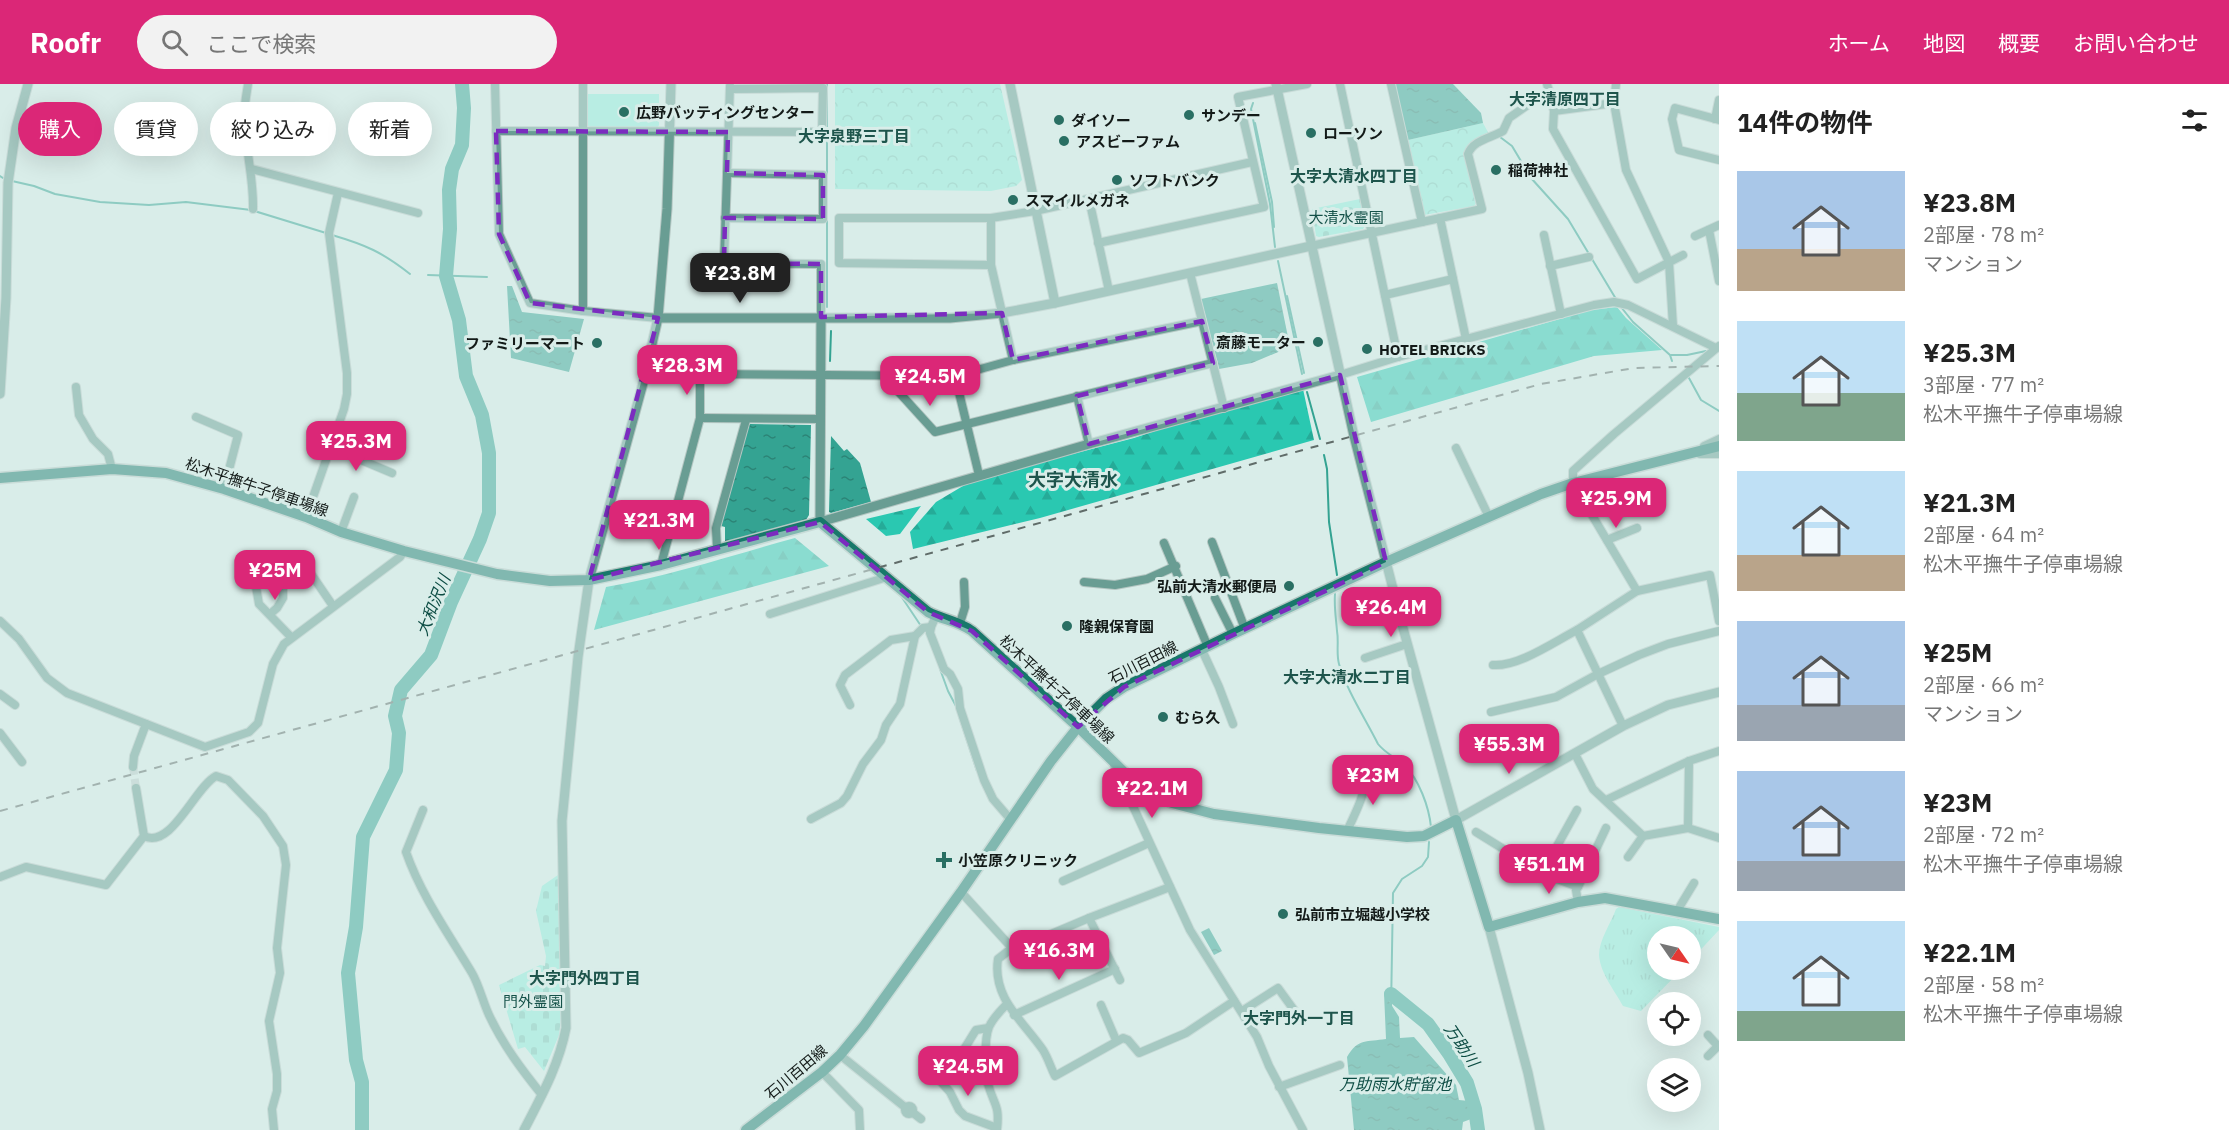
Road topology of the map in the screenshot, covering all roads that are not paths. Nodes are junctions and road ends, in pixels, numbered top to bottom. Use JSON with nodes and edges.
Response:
{"nodes":[{"id":1,"x":28,"y":84,"type":"edge"},
{"id":2,"x":248,"y":84,"type":"edge"},
{"id":3,"x":495,"y":84,"type":"edge"},
{"id":4,"x":583,"y":84,"type":"edge"},
{"id":5,"x":671,"y":84,"type":"edge"},
{"id":6,"x":1010,"y":84,"type":"edge"},
{"id":7,"x":1307,"y":84,"type":"edge"},
{"id":8,"x":1340,"y":84,"type":"edge"},
{"id":9,"x":1391,"y":84,"type":"edge"},
{"id":10,"x":1616,"y":84,"type":"edge"},
{"id":11,"x":730,"y":86,"type":"edge"},
{"id":12,"x":1277,"y":87,"type":"edge"},
{"id":13,"x":1548,"y":87,"type":"edge"},
{"id":14,"x":1719,"y":100,"type":"edge"},
{"id":15,"x":1614,"y":103,"type":"junction"},
{"id":16,"x":1554,"y":111,"type":"junction"},
{"id":17,"x":1717,"y":120,"type":"edge"},
{"id":18,"x":496,"y":131,"type":"junction"},
{"id":19,"x":582,"y":131,"type":"junction"},
{"id":20,"x":670,"y":132,"type":"junction"},
{"id":21,"x":728,"y":132,"type":"junction"},
{"id":22,"x":1719,"y":160,"type":"edge"},
{"id":23,"x":1252,"y":162,"type":"junction"},
{"id":24,"x":252,"y":169,"type":"junction"},
{"id":25,"x":728,"y":173,"type":"junction"},
{"id":26,"x":8,"y":183,"type":"junction"},
{"id":27,"x":0,"y":192,"type":"edge"},
{"id":28,"x":338,"y":193,"type":"junction"},
{"id":29,"x":1089,"y":200,"type":"junction"},
{"id":30,"x":253,"y":209,"type":"dead end"},
{"id":31,"x":1035,"y":211,"type":"junction"},
{"id":32,"x":418,"y":213,"type":"dead end"},
{"id":33,"x":725,"y":218,"type":"junction"},
{"id":34,"x":991,"y":218,"type":"junction"},
{"id":35,"x":1440,"y":218,"type":"junction"},
{"id":36,"x":1422,"y":222,"type":"junction"},
{"id":37,"x":1719,"y":225,"type":"edge"},
{"id":38,"x":1709,"y":230,"type":"junction"},
{"id":39,"x":1371,"y":233,"type":"junction"},
{"id":40,"x":1544,"y":235,"type":"dead end"},
{"id":41,"x":1695,"y":236,"type":"dead end"},
{"id":42,"x":1098,"y":243,"type":"junction"},
{"id":43,"x":1311,"y":246,"type":"junction"},
{"id":44,"x":1683,"y":255,"type":"dead end"},
{"id":45,"x":1589,"y":257,"type":"dead end"},
{"id":46,"x":1669,"y":262,"type":"junction"},
{"id":47,"x":991,"y":265,"type":"junction"},
{"id":48,"x":1551,"y":266,"type":"junction"},
{"id":49,"x":1190,"y":273,"type":"junction"},
{"id":50,"x":1453,"y":279,"type":"junction"},
{"id":51,"x":1719,"y":281,"type":"edge"},
{"id":52,"x":1109,"y":291,"type":"junction"},
{"id":53,"x":1385,"y":295,"type":"junction"},
{"id":54,"x":1055,"y":303,"type":"junction"},
{"id":55,"x":583,"y":311,"type":"junction"},
{"id":56,"x":1002,"y":313,"type":"junction"},
{"id":57,"x":1561,"y":314,"type":"junction"},
{"id":58,"x":822,"y":317,"type":"junction"},
{"id":59,"x":658,"y":318,"type":"junction"},
{"id":60,"x":1202,"y":321,"type":"junction"},
{"id":61,"x":1672,"y":326,"type":"junction"},
{"id":62,"x":1466,"y":339,"type":"junction"},
{"id":63,"x":1718,"y":347,"type":"edge"},
{"id":64,"x":1398,"y":357,"type":"junction"},
{"id":65,"x":1013,"y":360,"type":"junction"},
{"id":66,"x":1213,"y":363,"type":"junction"},
{"id":67,"x":1,"y":366,"type":"edge"},
{"id":68,"x":822,"y":374,"type":"junction"},
{"id":69,"x":896,"y":374,"type":"junction"},
{"id":70,"x":1340,"y":375,"type":"junction"},
{"id":71,"x":955,"y":376,"type":"junction"},
{"id":72,"x":76,"y":387,"type":"dead end"},
{"id":73,"x":0,"y":394,"type":"edge"},
{"id":74,"x":1077,"y":396,"type":"junction"},
{"id":75,"x":1224,"y":408,"type":"junction"},
{"id":76,"x":196,"y":417,"type":"dead end"},
{"id":77,"x":700,"y":418,"type":"junction"},
{"id":78,"x":820,"y":419,"type":"junction"},
{"id":79,"x":746,"y":420,"type":"junction"},
{"id":80,"x":968,"y":423,"type":"junction"},
{"id":81,"x":338,"y":426,"type":"junction"},
{"id":82,"x":1719,"y":439,"type":"edge"},
{"id":83,"x":392,"y":440,"type":"dead end"},
{"id":84,"x":1089,"y":444,"type":"junction"},
{"id":85,"x":1719,"y":446,"type":"edge"},
{"id":86,"x":330,"y":447,"type":"junction"},
{"id":87,"x":1456,"y":448,"type":"dead end"},
{"id":88,"x":1719,"y":454,"type":"edge"},
{"id":89,"x":1687,"y":455,"type":"junction"},
{"id":90,"x":112,"y":469,"type":"junction"},
{"id":91,"x":392,"y":473,"type":"dead end"},
{"id":92,"x":979,"y":475,"type":"junction"},
{"id":93,"x":0,"y":478,"type":"edge"},
{"id":94,"x":1573,"y":483,"type":"junction"},
{"id":95,"x":224,"y":489,"type":"junction"},
{"id":96,"x":354,"y":497,"type":"dead end"},
{"id":97,"x":306,"y":517,"type":"junction"},
{"id":98,"x":1489,"y":517,"type":"junction"},
{"id":99,"x":820,"y":522,"type":"junction"},
{"id":100,"x":1637,"y":528,"type":"dead end"},
{"id":101,"x":341,"y":532,"type":"junction"},
{"id":102,"x":1607,"y":540,"type":"junction"},
{"id":103,"x":1212,"y":542,"type":"dead end"},
{"id":104,"x":1164,"y":543,"type":"dead end"},
{"id":105,"x":717,"y":549,"type":"junction"},
{"id":106,"x":404,"y":551,"type":"junction"},
{"id":107,"x":1386,"y":562,"type":"junction"},
{"id":108,"x":660,"y":565,"type":"junction"},
{"id":109,"x":1176,"y":566,"type":"junction"},
{"id":110,"x":249,"y":572,"type":"dead end"},
{"id":111,"x":887,"y":577,"type":"junction"},
{"id":112,"x":589,"y":580,"type":"junction"},
{"id":113,"x":964,"y":582,"type":"dead end"},
{"id":114,"x":1084,"y":582,"type":"dead end"},
{"id":115,"x":1637,"y":591,"type":"junction"},
{"id":116,"x":1215,"y":598,"type":"dead end"},
{"id":117,"x":333,"y":606,"type":"junction"},
{"id":118,"x":270,"y":614,"type":"junction"},
{"id":119,"x":770,"y":614,"type":"dead end"},
{"id":120,"x":0,"y":621,"type":"edge"},
{"id":121,"x":933,"y":621,"type":"junction"},
{"id":122,"x":1719,"y":621,"type":"edge"},
{"id":123,"x":960,"y":623,"type":"junction"},
{"id":124,"x":1245,"y":628,"type":"junction"},
{"id":125,"x":1577,"y":630,"type":"junction"},
{"id":126,"x":1719,"y":632,"type":"edge"},
{"id":127,"x":1233,"y":634,"type":"junction"},
{"id":128,"x":915,"y":636,"type":"junction"},
{"id":129,"x":291,"y":637,"type":"junction"},
{"id":130,"x":1407,"y":644,"type":"junction"},
{"id":131,"x":1205,"y":648,"type":"junction"},
{"id":132,"x":1365,"y":658,"type":"dead end"},
{"id":133,"x":1493,"y":665,"type":"dead end"},
{"id":134,"x":1598,"y":674,"type":"junction"},
{"id":135,"x":1719,"y":692,"type":"edge"},
{"id":136,"x":0,"y":694,"type":"edge"},
{"id":137,"x":15,"y":705,"type":"dead end"},
{"id":138,"x":850,"y":705,"type":"dead end"},
{"id":139,"x":1491,"y":712,"type":"dead end"},
{"id":140,"x":146,"y":724,"type":"junction"},
{"id":141,"x":1233,"y":724,"type":"dead end"},
{"id":142,"x":1623,"y":726,"type":"junction"},
{"id":143,"x":1078,"y":727,"type":"junction"},
{"id":144,"x":0,"y":732,"type":"edge"},
{"id":145,"x":1719,"y":751,"type":"edge"},
{"id":146,"x":1575,"y":754,"type":"junction"},
{"id":147,"x":1112,"y":761,"type":"junction"},
{"id":148,"x":1689,"y":761,"type":"junction"},
{"id":149,"x":22,"y":762,"type":"dead end"},
{"id":150,"x":133,"y":767,"type":"tunnel mouth"},
{"id":151,"x":1367,"y":774,"type":"dead end"},
{"id":152,"x":136,"y":788,"type":"tunnel mouth"},
{"id":153,"x":1606,"y":800,"type":"junction"},
{"id":154,"x":423,"y":810,"type":"dead end"},
{"id":155,"x":1577,"y":810,"type":"dead end"},
{"id":156,"x":811,"y":819,"type":"dead end"},
{"id":157,"x":1011,"y":820,"type":"junction"},
{"id":158,"x":1456,"y":820,"type":"junction"},
{"id":159,"x":1606,"y":828,"type":"dead end"},
{"id":160,"x":1688,"y":828,"type":"junction"},
{"id":161,"x":1347,"y":831,"type":"junction"},
{"id":162,"x":1476,"y":832,"type":"dead end"},
{"id":163,"x":144,"y":836,"type":"junction"},
{"id":164,"x":1643,"y":836,"type":"junction"},
{"id":165,"x":1719,"y":838,"type":"edge"},
{"id":166,"x":1149,"y":843,"type":"junction"},
{"id":167,"x":1628,"y":857,"type":"dead end"},
{"id":168,"x":1542,"y":873,"type":"junction"},
{"id":169,"x":0,"y":877,"type":"edge"},
{"id":170,"x":1063,"y":881,"type":"dead end"},
{"id":171,"x":1694,"y":883,"type":"dead end"},
{"id":172,"x":1170,"y":887,"type":"junction"},
{"id":173,"x":1578,"y":887,"type":"junction"},
{"id":174,"x":961,"y":891,"type":"junction"},
{"id":175,"x":1578,"y":902,"type":"junction"},
{"id":176,"x":1677,"y":911,"type":"junction"},
{"id":177,"x":1717,"y":916,"type":"edge"},
{"id":178,"x":1089,"y":918,"type":"junction"},
{"id":179,"x":1489,"y":927,"type":"junction"},
{"id":180,"x":1012,"y":948,"type":"junction"},
{"id":181,"x":1115,"y":969,"type":"junction"},
{"id":182,"x":1120,"y":980,"type":"dead end"},
{"id":183,"x":1234,"y":1001,"type":"junction"},
{"id":184,"x":1007,"y":1004,"type":"junction"},
{"id":185,"x":1101,"y":1005,"type":"dead end"},
{"id":186,"x":1242,"y":1011,"type":"junction"},
{"id":187,"x":1014,"y":1015,"type":"junction"},
{"id":188,"x":1302,"y":1021,"type":"dead end"},
{"id":189,"x":988,"y":1028,"type":"junction"},
{"id":190,"x":1708,"y":1035,"type":"dead end"},
{"id":191,"x":1116,"y":1040,"type":"junction"},
{"id":192,"x":1718,"y":1046,"type":"edge"},
{"id":193,"x":840,"y":1055,"type":"junction"},
{"id":194,"x":1708,"y":1056,"type":"dead end"},
{"id":195,"x":1340,"y":1065,"type":"dead end"},
{"id":196,"x":822,"y":1072,"type":"junction"},
{"id":197,"x":1279,"y":1087,"type":"junction"},
{"id":198,"x":542,"y":1095,"type":"junction"},
{"id":199,"x":921,"y":1119,"type":"dead end"},
{"id":200,"x":997,"y":1129,"type":"edge"},
{"id":201,"x":274,"y":1130,"type":"edge"},
{"id":202,"x":524,"y":1130,"type":"edge"},
{"id":203,"x":746,"y":1130,"type":"edge"},
{"id":204,"x":860,"y":1130,"type":"edge"},
{"id":205,"x":1303,"y":1130,"type":"edge"},
{"id":206,"x":1540,"y":1130,"type":"edge"}],
"edges":[{"from":1,"to":26,"type":"street"},
{"from":2,"to":24,"type":"street"},
{"from":3,"to":18,"type":"street"},
{"from":4,"to":19,"type":"street"},
{"from":5,"to":20,"type":"street"},
{"from":6,"to":31,"type":"street"},
{"from":7,"to":12,"type":"street"},
{"from":8,"to":39,"type":"street"},
{"from":9,"to":36,"type":"street"},
{"from":10,"to":15,"type":"street"},
{"from":11,"to":21,"type":"street"},
{"from":11,"to":21,"type":"street"},
{"from":12,"to":23,"type":"street"},
{"from":12,"to":43,"type":"street"},
{"from":13,"to":16,"type":"street"},
{"from":13,"to":35,"type":"street"},
{"from":14,"to":17,"type":"street"},
{"from":15,"to":16,"type":"street"},
{"from":15,"to":46,"type":"street"},
{"from":16,"to":46,"type":"street"},
{"from":17,"to":22,"type":"street"},
{"from":18,"to":19,"type":"street"},
{"from":18,"to":55,"type":"street"},
{"from":19,"to":20,"type":"street"},
{"from":19,"to":55,"type":"street"},
{"from":20,"to":21,"type":"street"},
{"from":20,"to":59,"type":"street"},
{"from":21,"to":25,"type":"street"},
{"from":23,"to":29,"type":"street"},
{"from":23,"to":42,"type":"street"},
{"from":24,"to":28,"type":"street"},
{"from":24,"to":30,"type":"street"},
{"from":25,"to":33,"type":"street"},
{"from":25,"to":33,"type":"street"},
{"from":26,"to":27,"type":"street"},
{"from":26,"to":67,"type":"street"},
{"from":28,"to":32,"type":"street"},
{"from":28,"to":81,"type":"street"},
{"from":29,"to":31,"type":"street"},
{"from":29,"to":42,"type":"street"},
{"from":31,"to":34,"type":"street"},
{"from":31,"to":54,"type":"street"},
{"from":33,"to":58,"type":"street"},
{"from":34,"to":47,"type":"street"},
{"from":34,"to":47,"type":"street"},
{"from":35,"to":36,"type":"street"},
{"from":35,"to":50,"type":"street"},
{"from":36,"to":39,"type":"street"},
{"from":37,"to":38,"type":"street"},
{"from":38,"to":41,"type":"street"},
{"from":38,"to":51,"type":"street"},
{"from":39,"to":43,"type":"street"},
{"from":39,"to":53,"type":"street"},
{"from":40,"to":48,"type":"street"},
{"from":42,"to":52,"type":"street"},
{"from":43,"to":49,"type":"street"},
{"from":43,"to":70,"type":"street"},
{"from":44,"to":46,"type":"street"},
{"from":45,"to":48,"type":"street"},
{"from":46,"to":61,"type":"street"},
{"from":47,"to":56,"type":"street"},
{"from":48,"to":57,"type":"street"},
{"from":49,"to":52,"type":"street"},
{"from":49,"to":60,"type":"street"},
{"from":50,"to":53,"type":"street"},
{"from":50,"to":62,"type":"street"},
{"from":52,"to":54,"type":"street"},
{"from":53,"to":64,"type":"street"},
{"from":54,"to":56,"type":"street"},
{"from":55,"to":59,"type":"street"},
{"from":56,"to":58,"type":"street"},
{"from":56,"to":65,"type":"street"},
{"from":57,"to":61,"type":"street"},
{"from":57,"to":62,"type":"street"},
{"from":58,"to":59,"type":"street"},
{"from":58,"to":68,"type":"street"},
{"from":59,"to":112,"type":"street"},
{"from":60,"to":65,"type":"street"},
{"from":60,"to":66,"type":"street"},
{"from":61,"to":63,"type":"street"},
{"from":62,"to":64,"type":"street"},
{"from":63,"to":94,"type":"street"},
{"from":64,"to":70,"type":"street"},
{"from":65,"to":71,"type":"street"},
{"from":66,"to":74,"type":"street"},
{"from":66,"to":75,"type":"street"},
{"from":67,"to":73,"type":"street"},
{"from":68,"to":69,"type":"street"},
{"from":68,"to":77,"type":"street"},
{"from":68,"to":78,"type":"street"},
{"from":69,"to":71,"type":"street"},
{"from":69,"to":80,"type":"street"},
{"from":70,"to":75,"type":"street"},
{"from":70,"to":107,"type":"street"},
{"from":71,"to":80,"type":"street"},
{"from":72,"to":90,"type":"street"},
{"from":74,"to":80,"type":"street"},
{"from":74,"to":84,"type":"street"},
{"from":75,"to":84,"type":"street"},
{"from":76,"to":95,"type":"street"},
{"from":77,"to":79,"type":"street"},
{"from":77,"to":108,"type":"street"},
{"from":78,"to":79,"type":"street"},
{"from":78,"to":99,"type":"street"},
{"from":79,"to":105,"type":"street"},
{"from":80,"to":92,"type":"street"},
{"from":81,"to":83,"type":"street"},
{"from":81,"to":86,"type":"street"},
{"from":82,"to":89,"type":"street"},
{"from":84,"to":92,"type":"street"},
{"from":85,"to":89,"type":"main road","name":"石川百田線"},
{"from":86,"to":91,"type":"street"},
{"from":86,"to":97,"type":"street"},
{"from":87,"to":98,"type":"street"},
{"from":88,"to":89,"type":"street"},
{"from":89,"to":94,"type":"main road","name":"石川百田線"},
{"from":90,"to":93,"type":"main road","name":"松木平撫牛子停車場線"},
{"from":90,"to":95,"type":"main road","name":"松木平撫牛子停車場線"},
{"from":92,"to":99,"type":"street"},
{"from":94,"to":98,"type":"main road","name":"石川百田線"},
{"from":94,"to":102,"type":"street"},
{"from":95,"to":97,"type":"main road","name":"松木平撫牛子停車場線"},
{"from":96,"to":101,"type":"street"},
{"from":97,"to":101,"type":"main road","name":"松木平撫牛子停車場線"},
{"from":98,"to":107,"type":"main road","name":"石川百田線"},
{"from":99,"to":105,"type":"main road"},
{"from":99,"to":111,"type":"main road","name":"松木平撫牛子停車場線"},
{"from":100,"to":102,"type":"street"},
{"from":101,"to":106,"type":"main road","name":"松木平撫牛子停車場線"},
{"from":102,"to":115,"type":"street"},
{"from":103,"to":124,"type":"street"},
{"from":104,"to":109,"type":"street"},
{"from":105,"to":108,"type":"main road"},
{"from":106,"to":112,"type":"main road","name":"松木平撫牛子停車場線"},
{"from":106,"to":117,"type":"street"},
{"from":107,"to":124,"type":"main road","name":"石川百田線"},
{"from":107,"to":130,"type":"street"},
{"from":108,"to":112,"type":"main road"},
{"from":109,"to":114,"type":"street"},
{"from":109,"to":131,"type":"street"},
{"from":110,"to":118,"type":"street"},
{"from":111,"to":119,"type":"street"},
{"from":111,"to":121,"type":"main road","name":"松木平撫牛子停車場線"},
{"from":112,"to":198,"type":"street"},
{"from":113,"to":123,"type":"street"},
{"from":115,"to":122,"type":"street"},
{"from":115,"to":125,"type":"street"},
{"from":116,"to":127,"type":"street"},
{"from":117,"to":118,"type":"street"},
{"from":117,"to":129,"type":"street"},
{"from":118,"to":129,"type":"street"},
{"from":120,"to":140,"type":"street"},
{"from":121,"to":123,"type":"main road","name":"松木平撫牛子停車場線"},
{"from":121,"to":128,"type":"street"},
{"from":121,"to":157,"type":"street"},
{"from":123,"to":143,"type":"main road","name":"松木平撫牛子停車場線"},
{"from":124,"to":127,"type":"main road","name":"石川百田線"},
{"from":125,"to":133,"type":"street"},
{"from":125,"to":134,"type":"street"},
{"from":126,"to":134,"type":"street"},
{"from":127,"to":131,"type":"main road","name":"石川百田線"},
{"from":128,"to":138,"type":"street"},
{"from":128,"to":156,"type":"street"},
{"from":129,"to":140,"type":"street"},
{"from":130,"to":132,"type":"street"},
{"from":130,"to":158,"type":"street"},
{"from":131,"to":141,"type":"street"},
{"from":131,"to":143,"type":"main road","name":"石川百田線"},
{"from":134,"to":139,"type":"street"},
{"from":134,"to":142,"type":"street"},
{"from":135,"to":142,"type":"street"},
{"from":136,"to":137,"type":"street"},
{"from":140,"to":150,"type":"street"},
{"from":142,"to":146,"type":"street"},
{"from":143,"to":147,"type":"main road","name":"松木平撫牛子停車場線"},
{"from":143,"to":157,"type":"main road","name":"石川百田線"},
{"from":144,"to":149,"type":"street"},
{"from":145,"to":148,"type":"street"},
{"from":146,"to":153,"type":"street"},
{"from":146,"to":158,"type":"street"},
{"from":147,"to":161,"type":"main road","name":"松木平撫牛子停車場線"},
{"from":147,"to":166,"type":"street"},
{"from":148,"to":153,"type":"street"},
{"from":148,"to":160,"type":"street"},
{"from":151,"to":161,"type":"street"},
{"from":152,"to":163,"type":"street"},
{"from":153,"to":164,"type":"street"},
{"from":154,"to":198,"type":"street"},
{"from":155,"to":168,"type":"street"},
{"from":157,"to":174,"type":"main road","name":"石川百田線"},
{"from":158,"to":161,"type":"main road","name":"松木平撫牛子停車場線"},
{"from":158,"to":179,"type":"main road"},
{"from":159,"to":173,"type":"street"},
{"from":160,"to":164,"type":"street"},
{"from":160,"to":165,"type":"street"},
{"from":162,"to":168,"type":"street"},
{"from":163,"to":169,"type":"street"},
{"from":163,"to":201,"type":"street"},
{"from":164,"to":167,"type":"street"},
{"from":166,"to":170,"type":"street"},
{"from":166,"to":172,"type":"street"},
{"from":168,"to":173,"type":"street"},
{"from":171,"to":176,"type":"street"},
{"from":172,"to":178,"type":"street"},
{"from":172,"to":183,"type":"street"},
{"from":173,"to":175,"type":"street"},
{"from":174,"to":180,"type":"street"},
{"from":174,"to":193,"type":"main road","name":"石川百田線"},
{"from":175,"to":176,"type":"main road"},
{"from":175,"to":179,"type":"main road"},
{"from":176,"to":177,"type":"main road"},
{"from":178,"to":180,"type":"street"},
{"from":178,"to":181,"type":"street"},
{"from":179,"to":206,"type":"street"},
{"from":180,"to":184,"type":"street"},
{"from":181,"to":182,"type":"street"},
{"from":181,"to":187,"type":"street"},
{"from":183,"to":186,"type":"street"},
{"from":183,"to":191,"type":"street"},
{"from":184,"to":187,"type":"street"},
{"from":184,"to":189,"type":"street"},
{"from":185,"to":191,"type":"street"},
{"from":186,"to":188,"type":"street"},
{"from":186,"to":197,"type":"street"},
{"from":187,"to":191,"type":"street"},
{"from":189,"to":200,"type":"street"},
{"from":189,"to":200,"type":"street"},
{"from":190,"to":192,"type":"street"},
{"from":192,"to":194,"type":"street"},
{"from":193,"to":196,"type":"main road","name":"石川百田線"},
{"from":193,"to":199,"type":"street"},
{"from":195,"to":197,"type":"street"},
{"from":196,"to":203,"type":"main road","name":"石川百田線"},
{"from":196,"to":204,"type":"street"},
{"from":197,"to":205,"type":"street"},
{"from":198,"to":202,"type":"street"}]}
